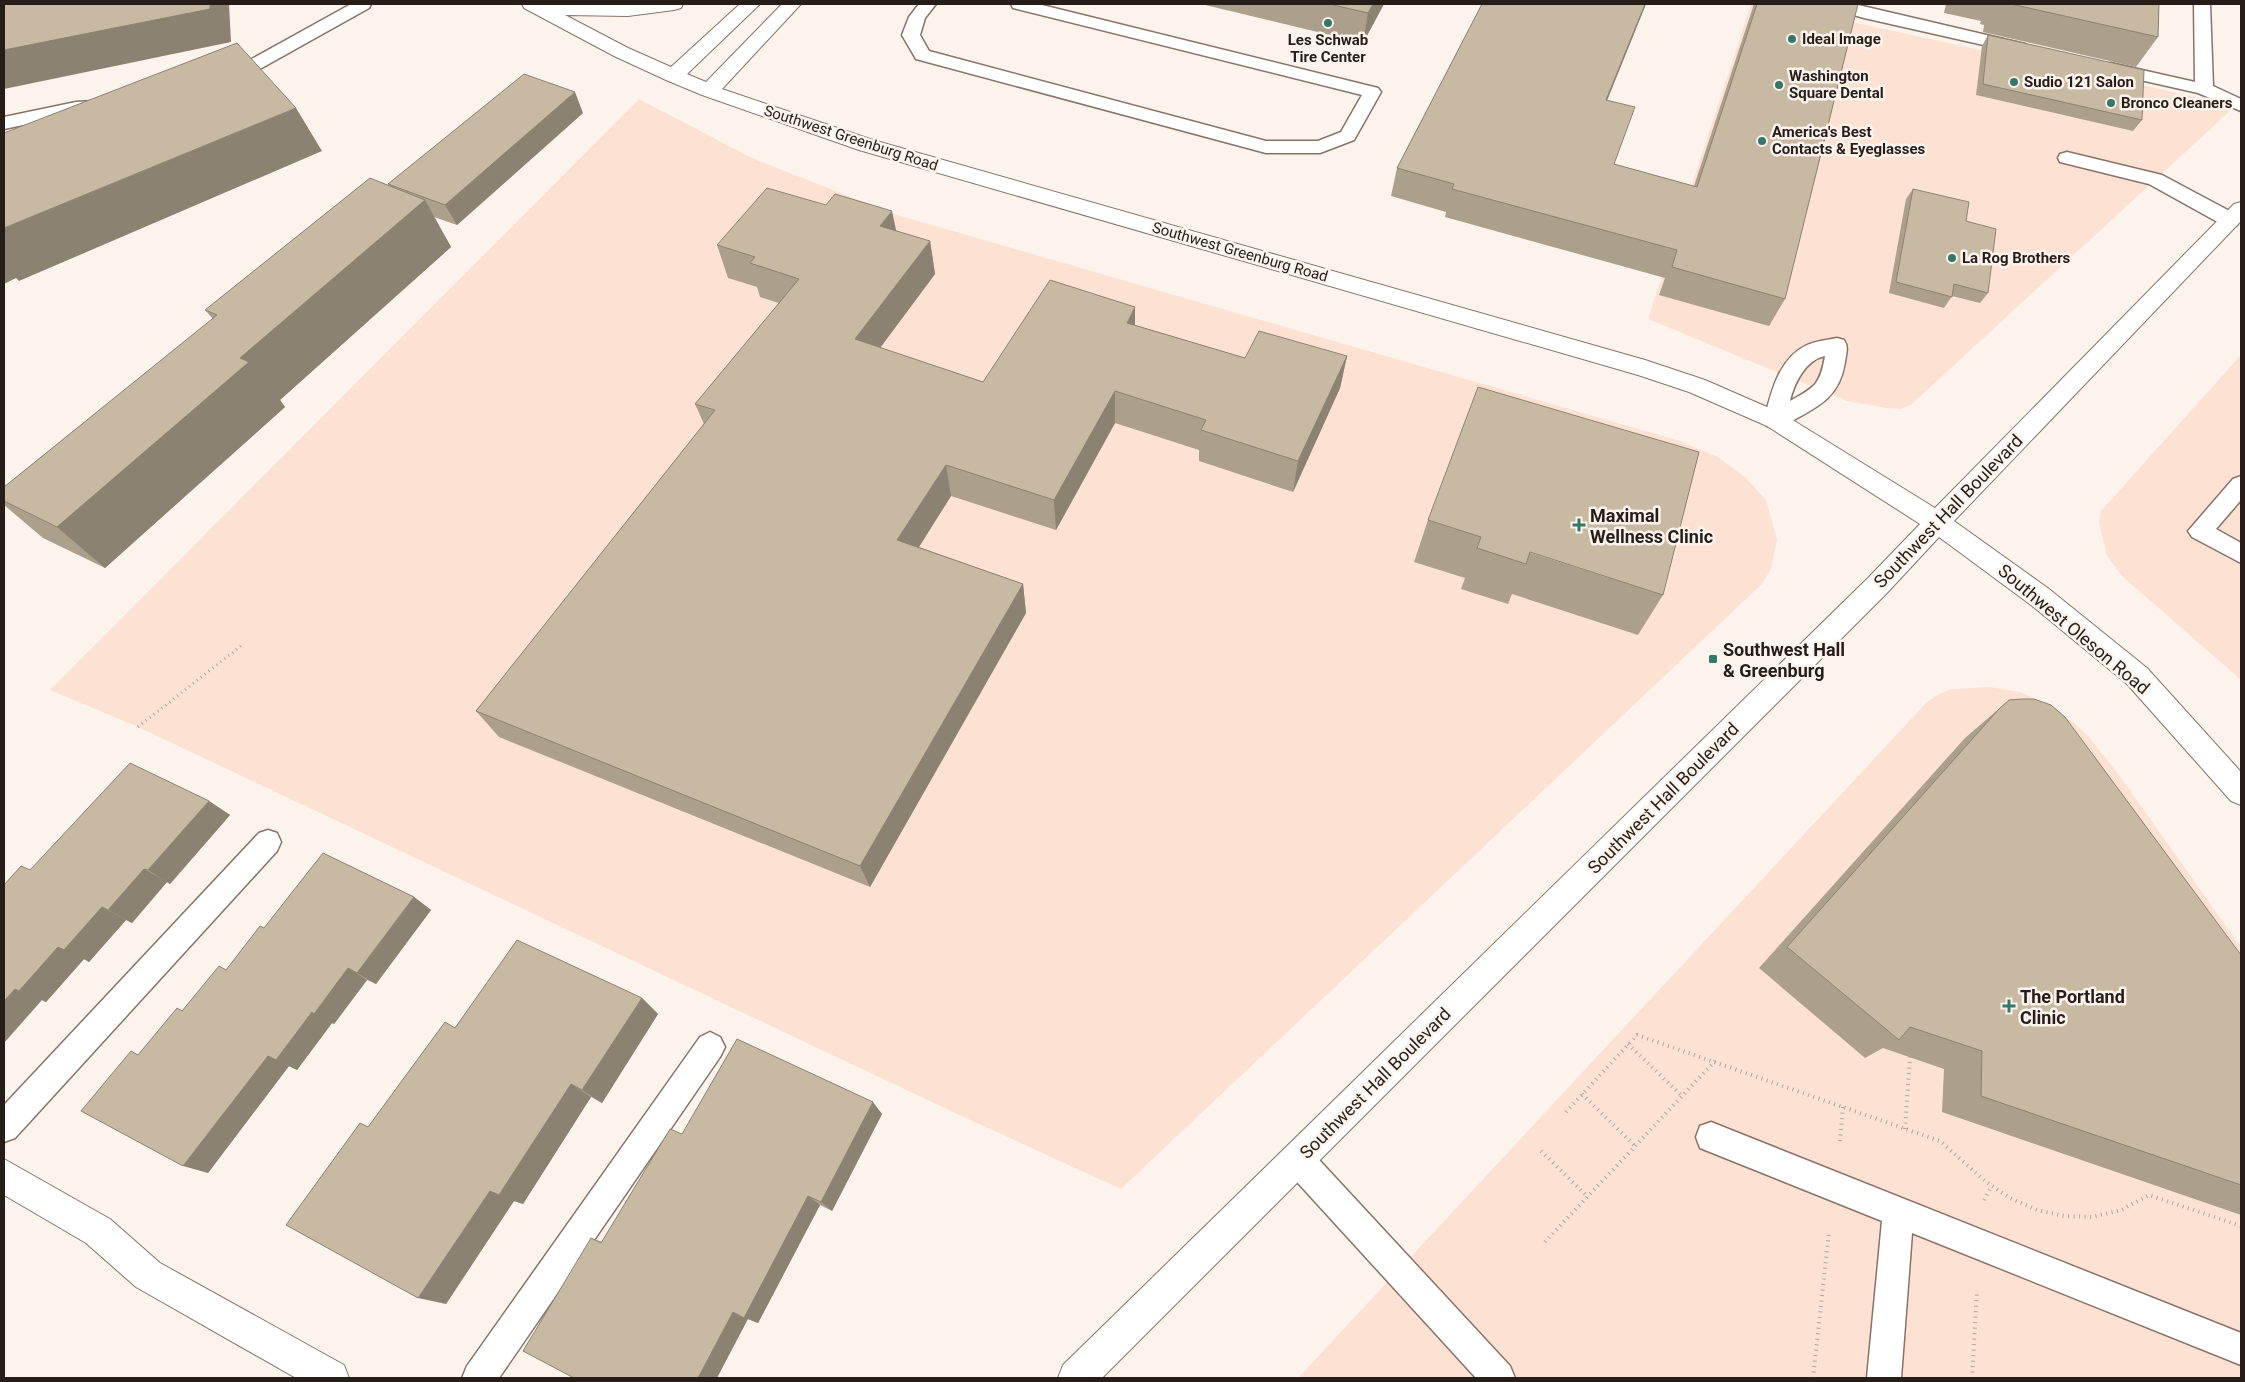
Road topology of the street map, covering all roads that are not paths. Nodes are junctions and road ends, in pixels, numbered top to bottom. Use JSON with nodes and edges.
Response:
{"nodes":[{"id":1,"x":363,"y":4,"type":"edge"},
{"id":2,"x":674,"y":4,"type":"edge"},
{"id":3,"x":751,"y":4,"type":"edge"},
{"id":4,"x":792,"y":4,"type":"edge"},
{"id":5,"x":928,"y":4,"type":"edge"},
{"id":6,"x":1019,"y":4,"type":"edge"},
{"id":7,"x":1842,"y":4,"type":"edge"},
{"id":8,"x":1899,"y":4,"type":"edge"},
{"id":9,"x":2202,"y":4,"type":"edge"},
{"id":10,"x":536,"y":6,"type":"edge"},
{"id":11,"x":1881,"y":10,"type":"edge"},
{"id":12,"x":1903,"y":22,"type":"junction"},
{"id":13,"x":1923,"y":26,"type":"junction"},
{"id":14,"x":1940,"y":30,"type":"junction"},
{"id":15,"x":2037,"y":52,"type":"edge"},
{"id":16,"x":2093,"y":64,"type":"edge"},
{"id":17,"x":673,"y":76,"type":"junction"},
{"id":18,"x":209,"y":88,"type":"edge"},
{"id":19,"x":2204,"y":88,"type":"junction"},
{"id":20,"x":709,"y":91,"type":"junction"},
{"id":21,"x":116,"y":106,"type":"edge"},
{"id":22,"x":2241,"y":106,"type":"edge"},
{"id":23,"x":4,"y":123,"type":"edge"},
{"id":24,"x":2068,"y":158,"type":"dead end"},
{"id":25,"x":2236,"y":215,"type":"edge"},
{"id":26,"x":2241,"y":485,"type":"edge"},
{"id":27,"x":1937,"y":522,"type":"junction"},
{"id":28,"x":2241,"y":554,"type":"edge"},
{"id":29,"x":2241,"y":792,"type":"edge"},
{"id":30,"x":268,"y":842,"type":"dead end"},
{"id":31,"x":710,"y":1047,"type":"dead end"},
{"id":32,"x":4,"y":1127,"type":"edge"},
{"id":33,"x":1711,"y":1137,"type":"dead end"},
{"id":34,"x":1298,"y":1160,"type":"junction"},
{"id":35,"x":4,"y":1176,"type":"edge"},
{"id":36,"x":1898,"y":1211,"type":"junction"},
{"id":37,"x":2241,"y":1349,"type":"edge"},
{"id":38,"x":331,"y":1378,"type":"edge"},
{"id":39,"x":479,"y":1378,"type":"edge"},
{"id":40,"x":1076,"y":1378,"type":"edge"},
{"id":41,"x":1498,"y":1378,"type":"edge"},
{"id":42,"x":1884,"y":1378,"type":"edge"}],
"edges":[{"from":1,"to":18,"type":"lane"},
{"from":2,"to":10,"type":"main road"},
{"from":3,"to":17,"type":"main road"},
{"from":4,"to":20,"type":"main road"},
{"from":5,"to":6,"type":"lane"},
{"from":7,"to":11,"type":"lane"},
{"from":8,"to":12,"type":"lane"},
{"from":9,"to":19,"type":"lane"},
{"from":10,"to":17,"type":"main road","name":"Southwest Greenburg Road"},
{"from":11,"to":12,"type":"lane"},
{"from":12,"to":13,"type":"lane"},
{"from":13,"to":14,"type":"lane"},
{"from":13,"to":14,"type":"lane"},
{"from":14,"to":15,"type":"lane"},
{"from":16,"to":19,"type":"lane"},
{"from":17,"to":20,"type":"main road","name":"Southwest Greenburg Road"},
{"from":19,"to":22,"type":"lane"},
{"from":20,"to":27,"type":"main road","name":"Southwest Greenburg Road"},
{"from":21,"to":23,"type":"lane"},
{"from":24,"to":25,"type":"lane"},
{"from":25,"to":27,"type":"main road","name":"Southwest Hall Boulevard"},
{"from":26,"to":28,"type":"lane"},
{"from":27,"to":29,"type":"main road","name":"Southwest Oleson Road"},
{"from":27,"to":34,"type":"main road","name":"Southwest Hall Boulevard"},
{"from":30,"to":32,"type":"lane"},
{"from":31,"to":39,"type":"lane"},
{"from":33,"to":36,"type":"lane"},
{"from":34,"to":40,"type":"main road","name":"Southwest Hall Boulevard"},
{"from":34,"to":41,"type":"lane"},
{"from":35,"to":38,"type":"main road"},
{"from":36,"to":37,"type":"lane"},
{"from":36,"to":42,"type":"lane"}]}
